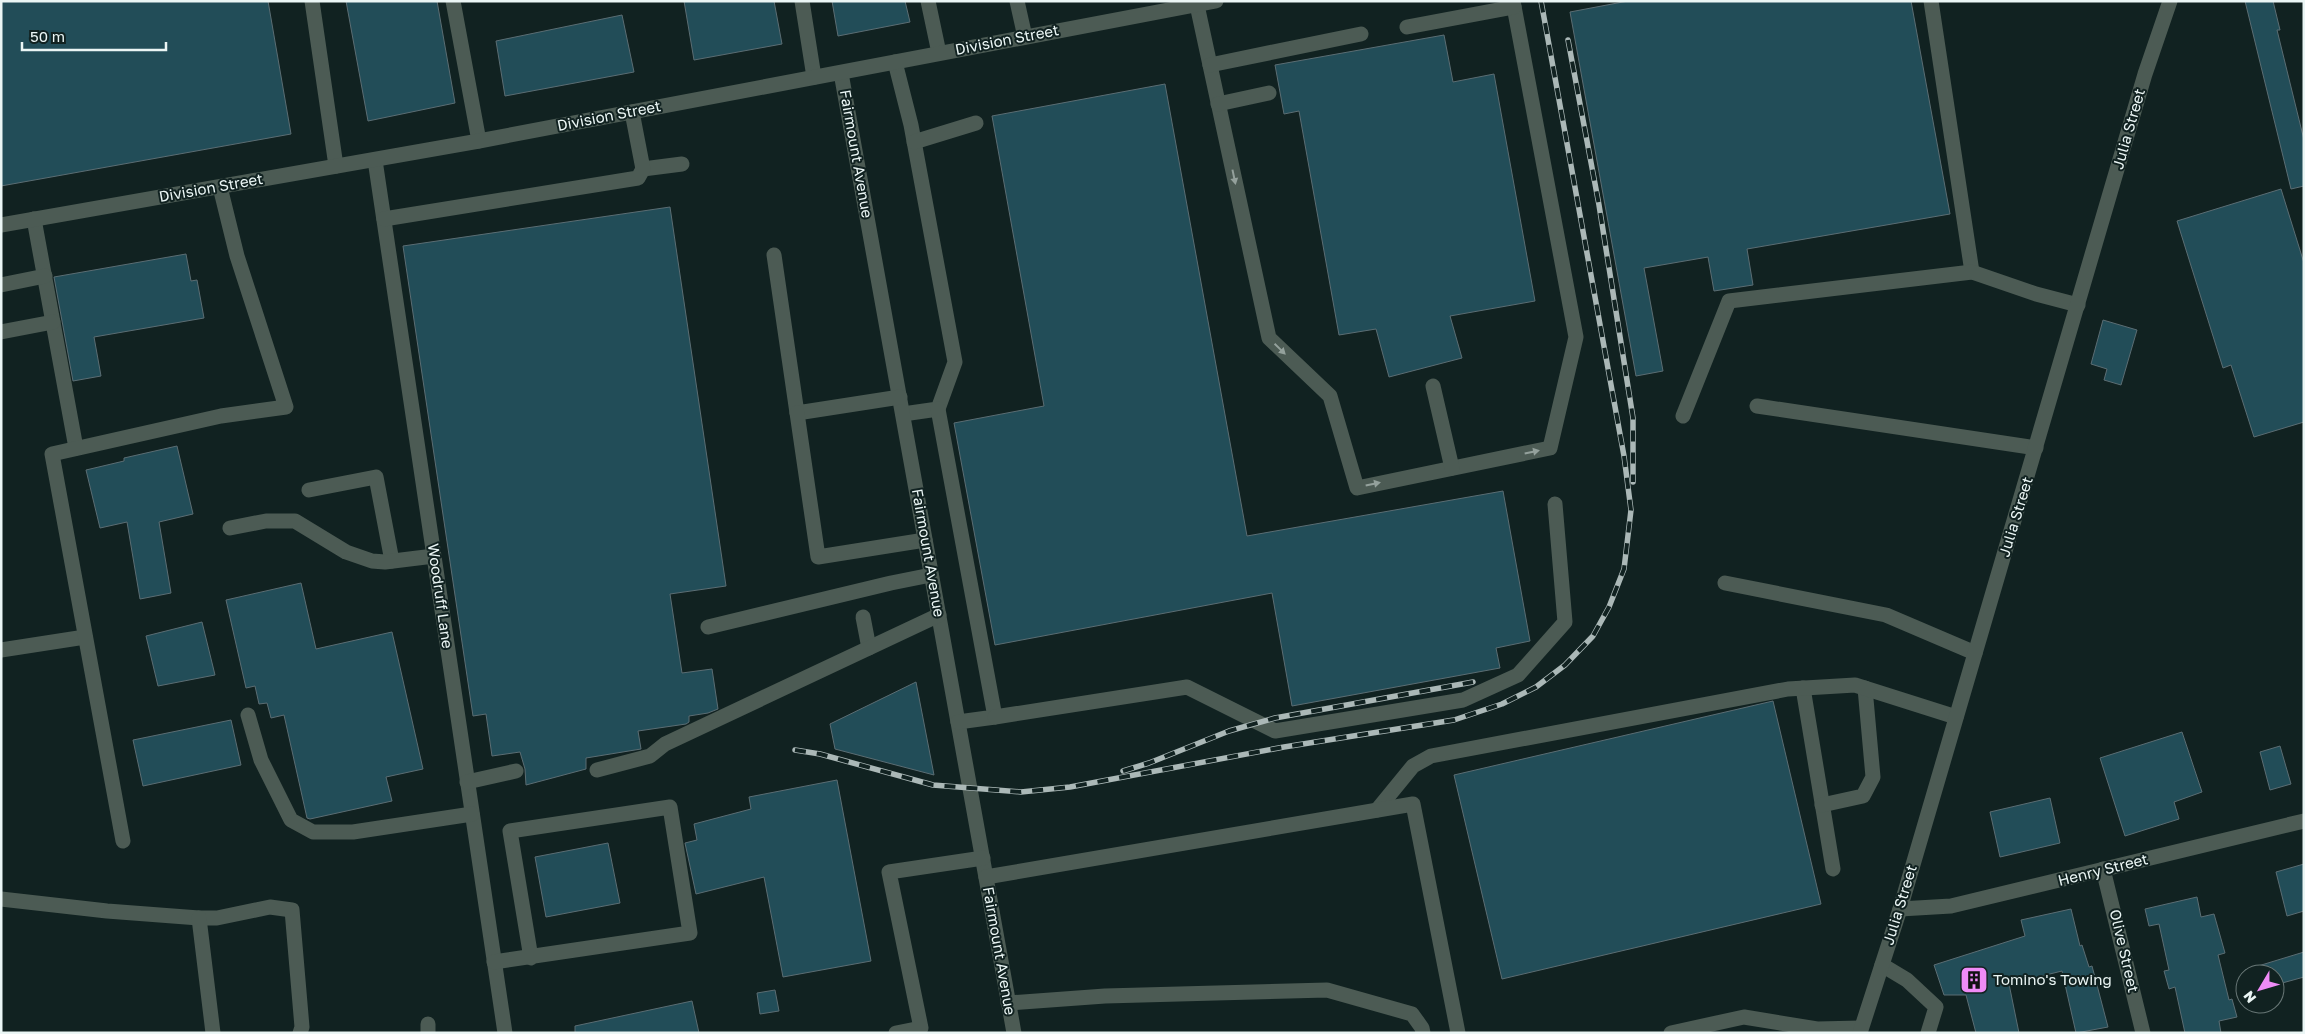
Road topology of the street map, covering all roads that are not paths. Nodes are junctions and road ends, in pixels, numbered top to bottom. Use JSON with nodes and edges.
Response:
{"nodes":[{"id":1,"x":312,"y":1,"type":"edge"},
{"id":2,"x":453,"y":1,"type":"edge"},
{"id":3,"x":802,"y":1,"type":"edge"},
{"id":4,"x":928,"y":1,"type":"edge"},
{"id":5,"x":1018,"y":1,"type":"edge"},
{"id":6,"x":1213,"y":1,"type":"edge"},
{"id":7,"x":1931,"y":1,"type":"edge"},
{"id":8,"x":2170,"y":1,"type":"edge"},
{"id":9,"x":1513,"y":4,"type":"edge"},
{"id":10,"x":1197,"y":5,"type":"junction"},
{"id":11,"x":1406,"y":27,"type":"dead end"},
{"id":12,"x":1362,"y":34,"type":"dead end"},
{"id":13,"x":1025,"y":37,"type":"junction"},
{"id":14,"x":939,"y":53,"type":"junction"},
{"id":15,"x":894,"y":62,"type":"junction"},
{"id":16,"x":1210,"y":65,"type":"junction"},
{"id":17,"x":841,"y":73,"type":"junction"},
{"id":18,"x":814,"y":77,"type":"junction"},
{"id":19,"x":1269,"y":93,"type":"dead end"},
{"id":20,"x":1218,"y":104,"type":"junction"},
{"id":21,"x":632,"y":112,"type":"junction"},
{"id":22,"x":976,"y":123,"type":"dead end"},
{"id":23,"x":479,"y":141,"type":"junction"},
{"id":24,"x":914,"y":142,"type":"junction"},
{"id":25,"x":375,"y":160,"type":"junction"},
{"id":26,"x":682,"y":164,"type":"dead end"},
{"id":27,"x":336,"y":166,"type":"junction"},
{"id":28,"x":643,"y":169,"type":"junction"},
{"id":29,"x":220,"y":187,"type":"junction"},
{"id":30,"x":34,"y":219,"type":"junction"},
{"id":31,"x":384,"y":219,"type":"junction"},
{"id":32,"x":1,"y":225,"type":"edge"},
{"id":33,"x":774,"y":254,"type":"dead end"},
{"id":34,"x":1972,"y":272,"type":"junction"},
{"id":35,"x":44,"y":276,"type":"junction"},
{"id":36,"x":1,"y":285,"type":"edge"},
{"id":37,"x":2078,"y":305,"type":"junction"},
{"id":38,"x":53,"y":322,"type":"junction"},
{"id":39,"x":1,"y":332,"type":"edge"},
{"id":40,"x":1433,"y":386,"type":"dead end"},
{"id":41,"x":900,"y":397,"type":"junction"},
{"id":42,"x":1757,"y":406,"type":"dead end"},
{"id":43,"x":938,"y":409,"type":"junction"},
{"id":44,"x":797,"y":413,"type":"junction"},
{"id":45,"x":903,"y":414,"type":"junction"},
{"id":46,"x":1683,"y":416,"type":"dead end"},
{"id":47,"x":76,"y":448,"type":"junction"},
{"id":48,"x":2036,"y":448,"type":"junction"},
{"id":49,"x":1452,"y":468,"type":"junction"},
{"id":50,"x":309,"y":490,"type":"dead end"},
{"id":51,"x":1555,"y":504,"type":"dead end"},
{"id":52,"x":230,"y":528,"type":"dead end"},
{"id":53,"x":925,"y":540,"type":"junction"},
{"id":54,"x":434,"y":556,"type":"junction"},
{"id":55,"x":392,"y":561,"type":"junction"},
{"id":56,"x":932,"y":575,"type":"junction"},
{"id":57,"x":1724,"y":583,"type":"dead end"},
{"id":58,"x":939,"y":615,"type":"junction"},
{"id":59,"x":863,"y":617,"type":"dead end"},
{"id":60,"x":708,"y":627,"type":"dead end"},
{"id":61,"x":85,"y":637,"type":"junction"},
{"id":62,"x":869,"y":648,"type":"junction"},
{"id":63,"x":1,"y":650,"type":"edge"},
{"id":64,"x":1975,"y":653,"type":"junction"},
{"id":65,"x":1804,"y":688,"type":"junction"},
{"id":66,"x":1865,"y":688,"type":"junction"},
{"id":67,"x":248,"y":715,"type":"dead end"},
{"id":68,"x":995,"y":717,"type":"junction"},
{"id":69,"x":1956,"y":717,"type":"junction"},
{"id":70,"x":958,"y":722,"type":"junction"},
{"id":71,"x":597,"y":770,"type":"dead end"},
{"id":72,"x":516,"y":772,"type":"dead end"},
{"id":73,"x":468,"y":782,"type":"junction"},
{"id":74,"x":1822,"y":805,"type":"junction"},
{"id":75,"x":1377,"y":810,"type":"junction"},
{"id":76,"x":472,"y":814,"type":"junction"},
{"id":77,"x":2304,"y":821,"type":"edge"},
{"id":78,"x":123,"y":841,"type":"dead end"},
{"id":79,"x":983,"y":858,"type":"junction"},
{"id":80,"x":1833,"y":869,"type":"dead end"},
{"id":81,"x":2103,"y":870,"type":"junction"},
{"id":82,"x":986,"y":877,"type":"junction"},
{"id":83,"x":1,"y":898,"type":"edge"},
{"id":84,"x":1900,"y":909,"type":"junction"},
{"id":85,"x":199,"y":918,"type":"junction"},
{"id":86,"x":531,"y":958,"type":"junction"},
{"id":87,"x":494,"y":962,"type":"junction"},
{"id":88,"x":1882,"y":965,"type":"junction"},
{"id":89,"x":1008,"y":1003,"type":"junction"},
{"id":90,"x":1861,"y":1030,"type":"edge"},
{"id":91,"x":213,"y":1033,"type":"edge"},
{"id":92,"x":300,"y":1033,"type":"edge"},
{"id":93,"x":505,"y":1033,"type":"edge"},
{"id":94,"x":896,"y":1033,"type":"edge"},
{"id":95,"x":1014,"y":1033,"type":"edge"},
{"id":96,"x":1423,"y":1033,"type":"edge"},
{"id":97,"x":1458,"y":1033,"type":"edge"},
{"id":98,"x":1672,"y":1033,"type":"edge"},
{"id":99,"x":1928,"y":1033,"type":"edge"},
{"id":100,"x":2143,"y":1033,"type":"edge"}],
"edges":[{"from":1,"to":27,"type":"street"},
{"from":2,"to":23,"type":"street"},
{"from":3,"to":18,"type":"street"},
{"from":4,"to":14,"type":"street"},
{"from":5,"to":13,"type":"street"},
{"from":6,"to":10,"type":"street","name":"Division Street"},
{"from":7,"to":34,"type":"street"},
{"from":8,"to":37,"type":"street","name":"Julia Street"},
{"from":9,"to":11,"type":"street"},
{"from":49,"to":9,"type":"street","one_way":true},
{"from":10,"to":13,"type":"street","name":"Division Street"},
{"from":10,"to":16,"type":"street"},
{"from":12,"to":16,"type":"street"},
{"from":13,"to":14,"type":"street","name":"Division Street"},
{"from":14,"to":15,"type":"street","name":"Division Street"},
{"from":15,"to":17,"type":"street","name":"Division Street"},
{"from":15,"to":24,"type":"street"},
{"from":16,"to":20,"type":"street"},
{"from":17,"to":18,"type":"street","name":"Division Street"},
{"from":17,"to":41,"type":"street","name":"Fairmount Avenue"},
{"from":18,"to":21,"type":"street","name":"Division Street"},
{"from":19,"to":20,"type":"street"},
{"from":20,"to":49,"type":"street","one_way":true},
{"from":21,"to":23,"type":"street","name":"Division Street"},
{"from":21,"to":28,"type":"street"},
{"from":22,"to":24,"type":"street"},
{"from":23,"to":25,"type":"street","name":"Division Street"},
{"from":24,"to":43,"type":"street"},
{"from":25,"to":27,"type":"street","name":"Division Street"},
{"from":25,"to":31,"type":"street","name":"Woodruff Lane"},
{"from":26,"to":28,"type":"street"},
{"from":27,"to":29,"type":"street","name":"Division Street"},
{"from":28,"to":31,"type":"street"},
{"from":29,"to":30,"type":"street","name":"Division Street"},
{"from":29,"to":47,"type":"street"},
{"from":30,"to":32,"type":"street","name":"Division Street"},
{"from":30,"to":35,"type":"street"},
{"from":31,"to":54,"type":"street","name":"Woodruff Lane"},
{"from":33,"to":44,"type":"street"},
{"from":34,"to":37,"type":"street"},
{"from":34,"to":46,"type":"street"},
{"from":35,"to":36,"type":"street"},
{"from":35,"to":38,"type":"street"},
{"from":37,"to":48,"type":"street","name":"Julia Street"},
{"from":38,"to":39,"type":"street"},
{"from":38,"to":47,"type":"street"},
{"from":40,"to":49,"type":"street"},
{"from":41,"to":44,"type":"street"},
{"from":41,"to":45,"type":"street","name":"Fairmount Avenue"},
{"from":42,"to":48,"type":"street"},
{"from":43,"to":45,"type":"street"},
{"from":43,"to":68,"type":"street"},
{"from":44,"to":53,"type":"street"},
{"from":45,"to":53,"type":"street","name":"Fairmount Avenue"},
{"from":47,"to":61,"type":"street"},
{"from":48,"to":64,"type":"street","name":"Julia Street"},
{"from":50,"to":55,"type":"street"},
{"from":51,"to":68,"type":"street"},
{"from":52,"to":55,"type":"street"},
{"from":53,"to":56,"type":"street","name":"Fairmount Avenue"},
{"from":54,"to":55,"type":"street"},
{"from":54,"to":73,"type":"street","name":"Woodruff Lane"},
{"from":56,"to":58,"type":"street","name":"Fairmount Avenue"},
{"from":56,"to":60,"type":"street"},
{"from":57,"to":64,"type":"street"},
{"from":58,"to":62,"type":"street"},
{"from":58,"to":70,"type":"street","name":"Fairmount Avenue"},
{"from":59,"to":62,"type":"street"},
{"from":61,"to":63,"type":"street"},
{"from":61,"to":78,"type":"street"},
{"from":62,"to":71,"type":"street"},
{"from":64,"to":69,"type":"street","name":"Julia Street"},
{"from":65,"to":66,"type":"street"},
{"from":65,"to":74,"type":"street"},
{"from":65,"to":75,"type":"street"},
{"from":66,"to":69,"type":"street"},
{"from":66,"to":74,"type":"street"},
{"from":67,"to":76,"type":"street"},
{"from":68,"to":70,"type":"street"},
{"from":69,"to":84,"type":"street","name":"Julia Street"},
{"from":70,"to":79,"type":"street","name":"Fairmount Avenue"},
{"from":72,"to":73,"type":"street"},
{"from":73,"to":76,"type":"street","name":"Woodruff Lane"},
{"from":74,"to":80,"type":"street"},
{"from":75,"to":82,"type":"street"},
{"from":75,"to":97,"type":"street"},
{"from":76,"to":87,"type":"street","name":"Woodruff Lane"},
{"from":77,"to":81,"type":"street","name":"Henry Street"},
{"from":79,"to":82,"type":"street","name":"Fairmount Avenue"},
{"from":79,"to":94,"type":"street"},
{"from":81,"to":84,"type":"street","name":"Henry Street"},
{"from":81,"to":100,"type":"street","name":"Olive Street"},
{"from":82,"to":89,"type":"street","name":"Fairmount Avenue"},
{"from":83,"to":85,"type":"street"},
{"from":84,"to":88,"type":"street","name":"Julia Street"},
{"from":85,"to":91,"type":"street"},
{"from":85,"to":92,"type":"street"},
{"from":86,"to":86,"type":"street"},
{"from":86,"to":87,"type":"street"},
{"from":87,"to":93,"type":"street","name":"Woodruff Lane"},
{"from":88,"to":90,"type":"street","name":"Julia Street"},
{"from":88,"to":99,"type":"street"},
{"from":89,"to":95,"type":"street","name":"Fairmount Avenue"},
{"from":89,"to":96,"type":"street"},
{"from":90,"to":98,"type":"street"}]}
